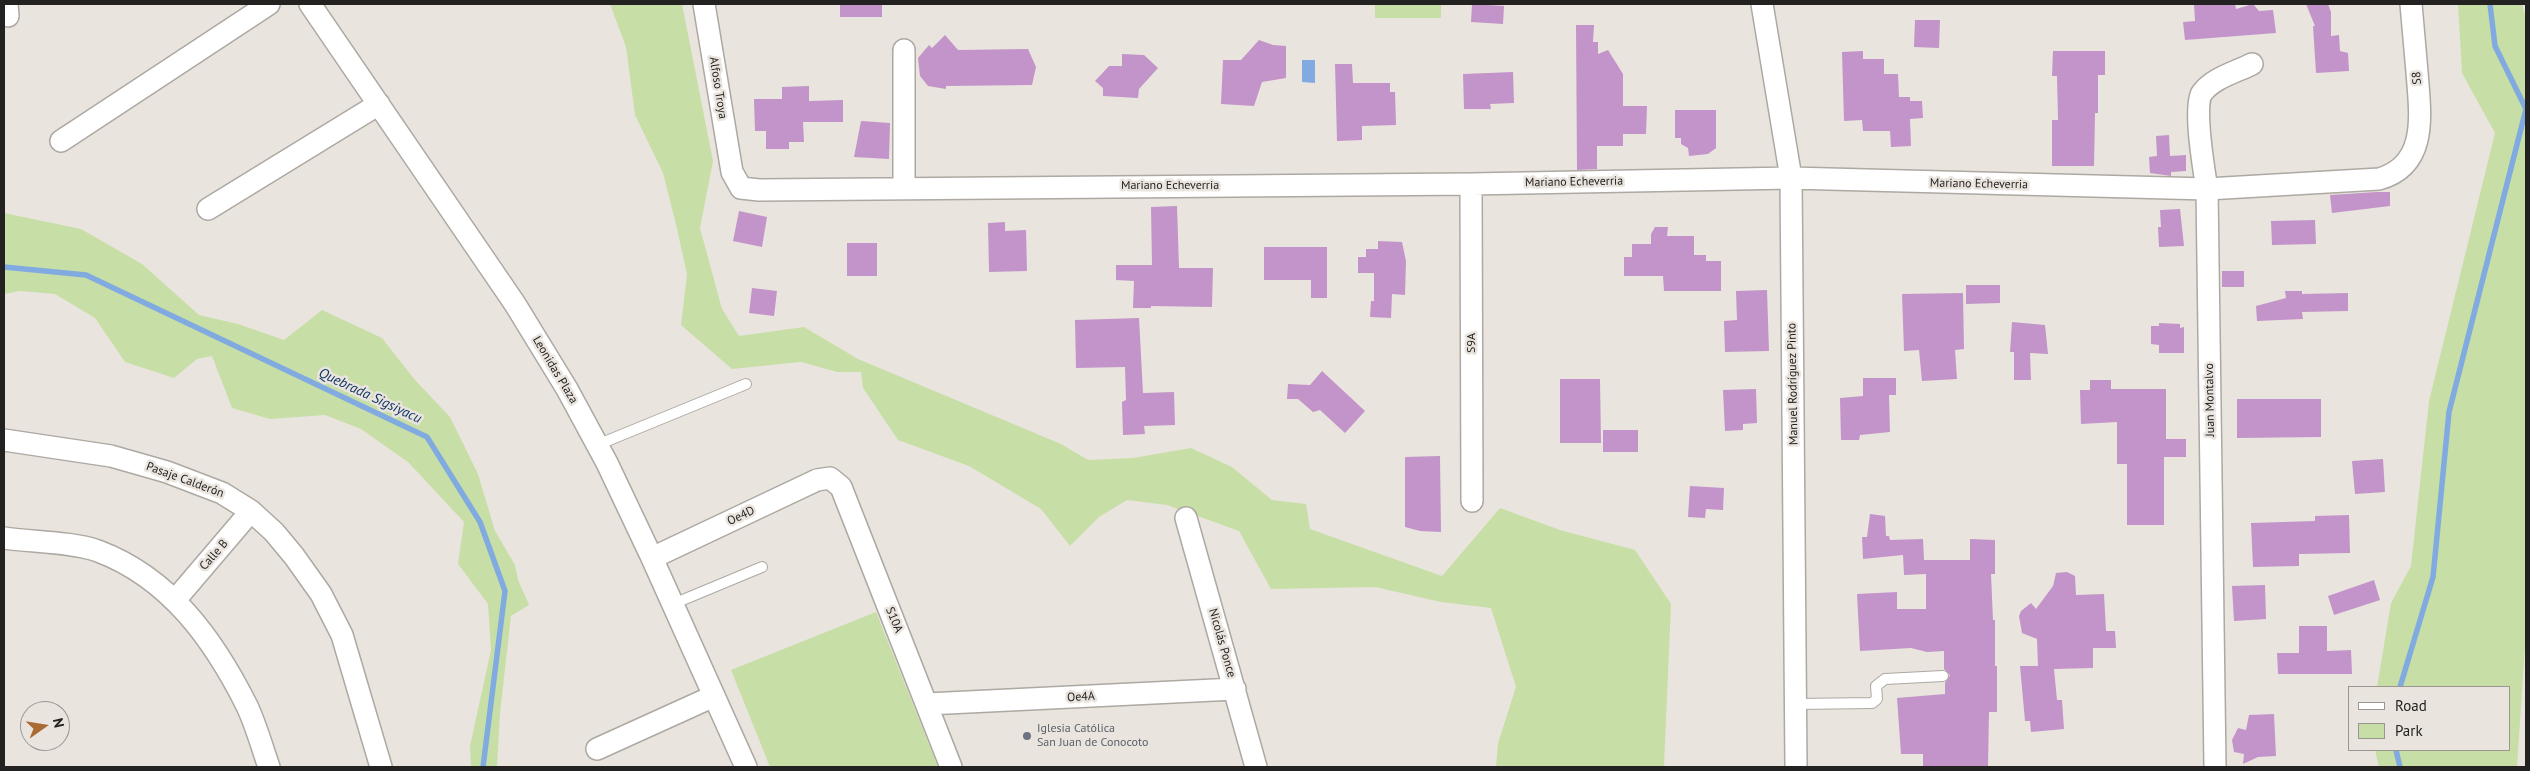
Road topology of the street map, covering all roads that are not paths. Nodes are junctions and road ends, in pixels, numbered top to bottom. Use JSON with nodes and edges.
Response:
{"nodes":[{"id":1,"x":269,"y":4,"type":"edge"},
{"id":2,"x":310,"y":4,"type":"edge"},
{"id":3,"x":704,"y":4,"type":"edge"},
{"id":4,"x":1762,"y":4,"type":"edge"},
{"id":5,"x":2411,"y":4,"type":"edge"},
{"id":6,"x":904,"y":50,"type":"dead end"},
{"id":7,"x":2252,"y":64,"type":"dead end"},
{"id":8,"x":379,"y":104,"type":"junction"},
{"id":9,"x":61,"y":141,"type":"dead end"},
{"id":10,"x":2414,"y":151,"type":"joint"},
{"id":11,"x":732,"y":172,"type":"joint"},
{"id":12,"x":1791,"y":178,"type":"junction"},
{"id":13,"x":1471,"y":184,"type":"junction"},
{"id":14,"x":904,"y":189,"type":"junction"},
{"id":15,"x":2206,"y":189,"type":"junction"},
{"id":16,"x":208,"y":209,"type":"dead end"},
{"id":17,"x":746,"y":384,"type":"dead end"},
{"id":18,"x":4,"y":440,"type":"edge"},
{"id":19,"x":597,"y":445,"type":"junction"},
{"id":20,"x":830,"y":478,"type":"joint"},
{"id":21,"x":1472,"y":501,"type":"dead end"},
{"id":22,"x":251,"y":511,"type":"junction"},
{"id":23,"x":1186,"y":518,"type":"dead end"},
{"id":24,"x":4,"y":538,"type":"edge"},
{"id":25,"x":652,"y":558,"type":"junction"},
{"id":26,"x":762,"y":567,"type":"dead end"},
{"id":27,"x":176,"y":599,"type":"junction"},
{"id":28,"x":673,"y":604,"type":"junction"},
{"id":29,"x":1942,"y":676,"type":"dead end"},
{"id":30,"x":1235,"y":689,"type":"junction"},
{"id":31,"x":714,"y":696,"type":"junction"},
{"id":32,"x":927,"y":704,"type":"junction"},
{"id":33,"x":1796,"y":704,"type":"junction"},
{"id":34,"x":597,"y":750,"type":"dead end"},
{"id":35,"x":269,"y":767,"type":"edge"},
{"id":36,"x":381,"y":767,"type":"edge"},
{"id":37,"x":746,"y":767,"type":"edge"},
{"id":38,"x":951,"y":767,"type":"edge"},
{"id":39,"x":1256,"y":767,"type":"edge"},
{"id":40,"x":1796,"y":767,"type":"edge"},
{"id":41,"x":2215,"y":767,"type":"edge"}],
"edges":[{"from":1,"to":9,"type":"street"},
{"from":2,"to":8,"type":"street","name":"Leonidas Plaza"},
{"from":3,"to":11,"type":"street","name":"Alfoso Troya"},
{"from":4,"to":12,"type":"street","name":"Manuel Rodríguez Pinto"},
{"from":5,"to":10,"type":"street","name":"S8"},
{"from":6,"to":14,"type":"street"},
{"from":7,"to":15,"type":"street","name":"Juan Montalvo"},
{"from":8,"to":16,"type":"street"},
{"from":8,"to":19,"type":"street","name":"Leonidas Plaza"},
{"from":10,"to":15,"type":"street","name":"Mariano Echeverria"},
{"from":11,"to":14,"type":"street","name":"Mariano Echeverria"},
{"from":12,"to":13,"type":"street","name":"Mariano Echeverria"},
{"from":12,"to":15,"type":"street","name":"Mariano Echeverria"},
{"from":12,"to":33,"type":"street","name":"Manuel Rodríguez Pinto"},
{"from":13,"to":14,"type":"street","name":"Mariano Echeverria"},
{"from":13,"to":21,"type":"street","name":"S9A"},
{"from":15,"to":41,"type":"street","name":"Juan Montalvo"},
{"from":17,"to":19,"type":"lane"},
{"from":18,"to":22,"type":"street","name":"Pasaje Calderón"},
{"from":19,"to":25,"type":"street","name":"Leonidas Plaza"},
{"from":20,"to":25,"type":"street","name":"Oe4D"},
{"from":20,"to":32,"type":"street","name":"S10A"},
{"from":22,"to":27,"type":"street","name":"Calle B"},
{"from":22,"to":36,"type":"street","name":"Pasaje Calderón"},
{"from":23,"to":30,"type":"street","name":"Nicolás Ponce"},
{"from":24,"to":27,"type":"street"},
{"from":25,"to":28,"type":"street","name":"Leonidas Plaza"},
{"from":26,"to":28,"type":"lane"},
{"from":27,"to":35,"type":"street"},
{"from":28,"to":31,"type":"street","name":"Leonidas Plaza"},
{"from":29,"to":33,"type":"lane"},
{"from":30,"to":32,"type":"street","name":"Oe4A"},
{"from":30,"to":39,"type":"street","name":"Nicolás Ponce"},
{"from":31,"to":34,"type":"street"},
{"from":31,"to":37,"type":"street","name":"Leonidas Plaza"},
{"from":32,"to":38,"type":"street","name":"S10A"},
{"from":33,"to":40,"type":"street","name":"Manuel Rodríguez Pinto"}]}
